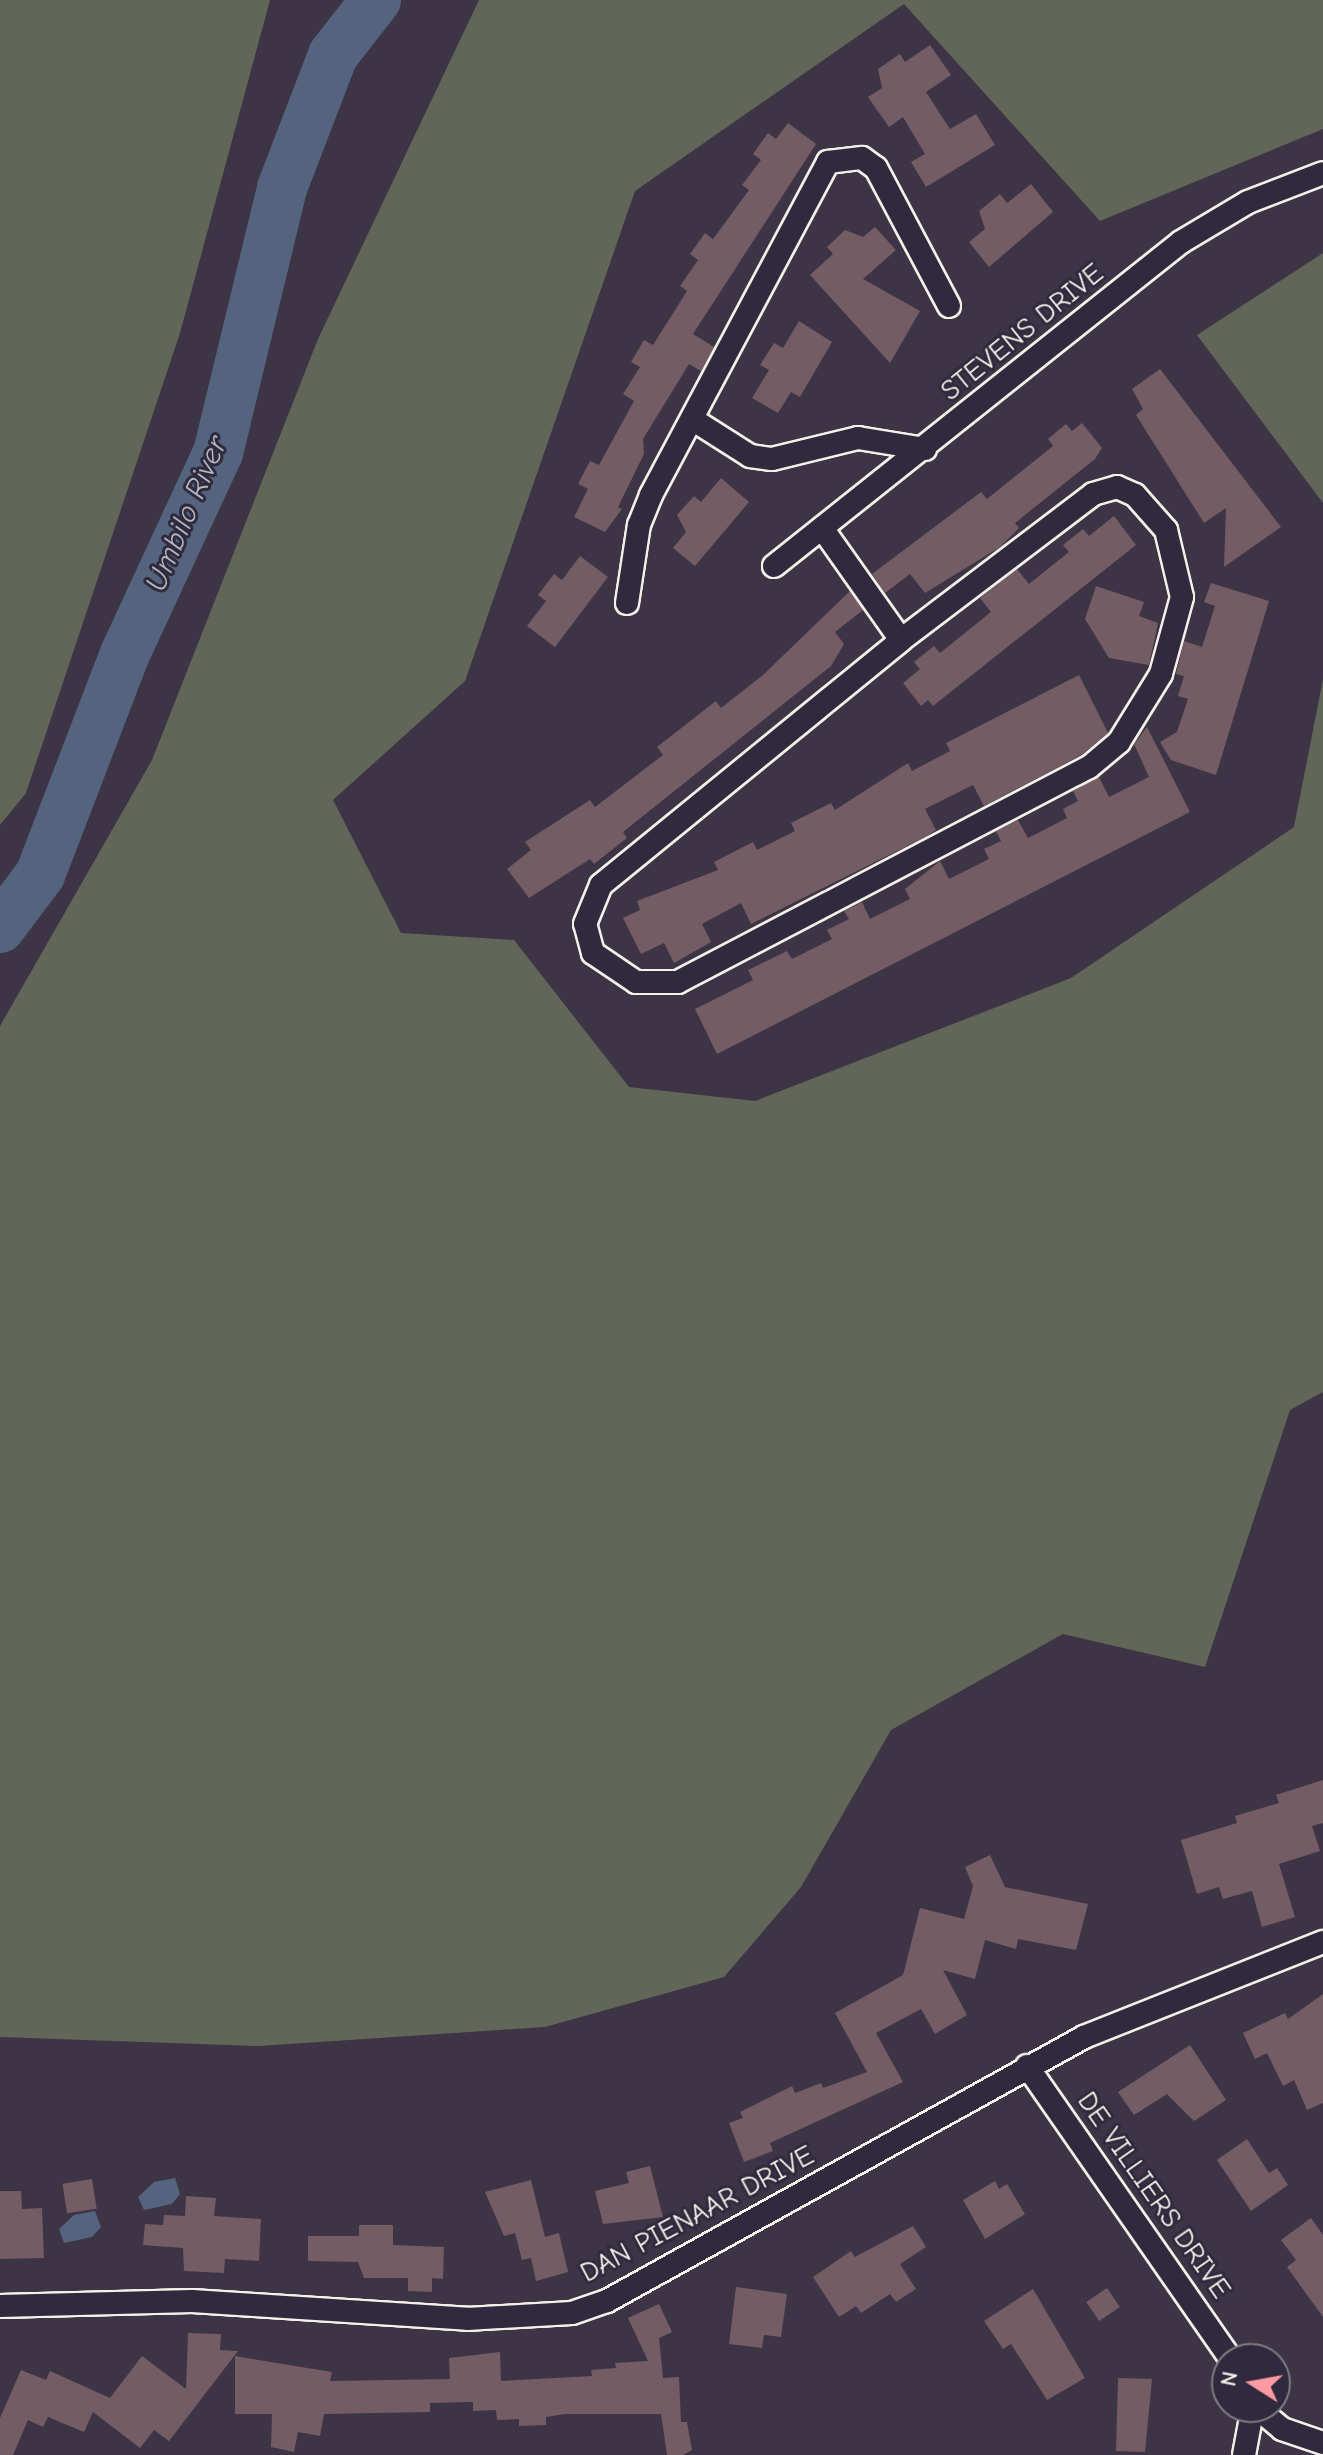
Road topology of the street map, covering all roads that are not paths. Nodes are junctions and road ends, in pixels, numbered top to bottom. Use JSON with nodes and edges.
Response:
{"nodes":[{"id":1,"x":1323,"y":173,"type":"edge"},
{"id":2,"x":949,"y":306,"type":"dead end"},
{"id":3,"x":692,"y":419,"type":"junction"},
{"id":4,"x":925,"y":449,"type":"junction"},
{"id":5,"x":822,"y":528,"type":"junction"},
{"id":6,"x":774,"y":566,"type":"dead end"},
{"id":7,"x":627,"y":603,"type":"dead end"},
{"id":8,"x":901,"y":640,"type":"junction"},
{"id":9,"x":1323,"y":1942,"type":"edge"},
{"id":10,"x":1027,"y":2066,"type":"junction"},
{"id":11,"x":0,"y":2306,"type":"edge"},
{"id":12,"x":1220,"y":2343,"type":"edge"},
{"id":13,"x":1251,"y":2423,"type":"edge"},
{"id":14,"x":1274,"y":2423,"type":"edge"},
{"id":15,"x":1323,"y":2443,"type":"edge"},
{"id":16,"x":1246,"y":2452,"type":"edge"}],
"edges":[{"from":1,"to":4,"type":"street","name":"STEVENS DRIVE"},
{"from":2,"to":3,"type":"street"},
{"from":3,"to":4,"type":"street"},
{"from":3,"to":7,"type":"street"},
{"from":4,"to":5,"type":"street","name":"STEVENS DRIVE"},
{"from":5,"to":6,"type":"street","name":"STEVENS DRIVE"},
{"from":5,"to":8,"type":"street"},
{"from":8,"to":8,"type":"street"},
{"from":9,"to":10,"type":"street","name":"DAN PIENAAR DRIVE"},
{"from":10,"to":11,"type":"street","name":"DAN PIENAAR DRIVE"},
{"from":10,"to":12,"type":"street","name":"DE VILLIERS DRIVE"},
{"from":13,"to":16,"type":"street"},
{"from":14,"to":15,"type":"street"}]}
